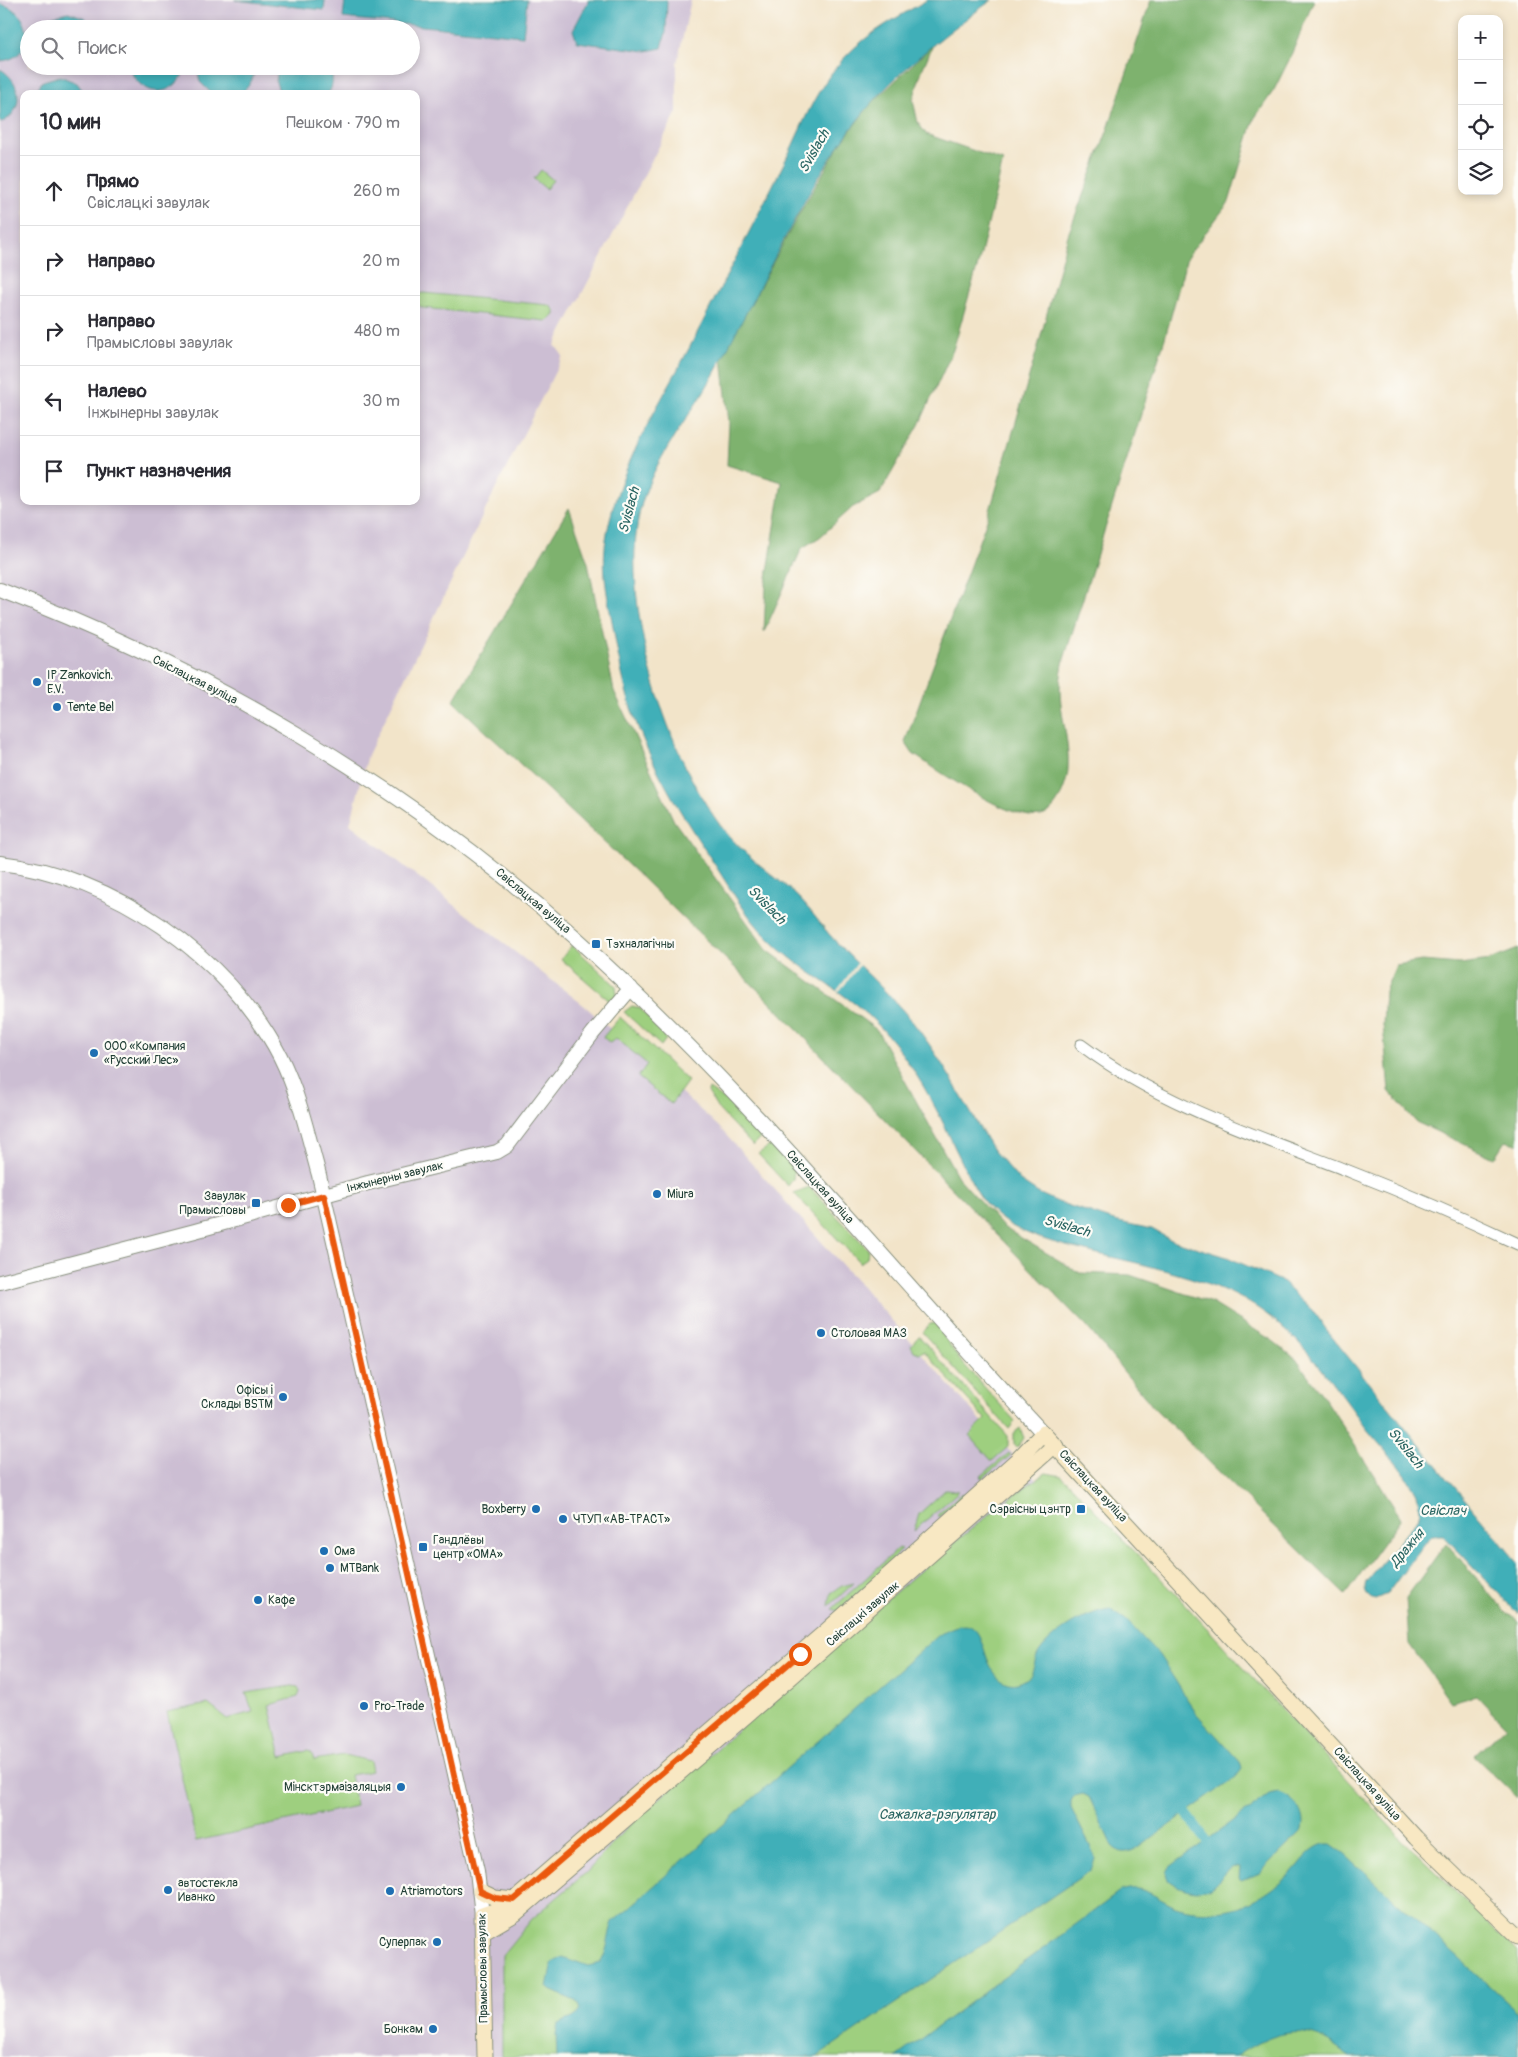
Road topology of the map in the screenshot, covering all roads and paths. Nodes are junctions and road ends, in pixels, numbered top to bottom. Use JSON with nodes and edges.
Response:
{"nodes":[{"id":1,"x":0,"y":590,"type":"edge"},
{"id":2,"x":0,"y":862,"type":"edge"},
{"id":3,"x":631,"y":988,"type":"junction"},
{"id":4,"x":1081,"y":1045,"type":"dead end"},
{"id":5,"x":324,"y":1195,"type":"junction"},
{"id":6,"x":1518,"y":1244,"type":"edge"},
{"id":7,"x":0,"y":1282,"type":"edge"},
{"id":8,"x":1043,"y":1432,"type":"junction"},
{"id":9,"x":1055,"y":1445,"type":"junction"},
{"id":10,"x":480,"y":1891,"type":"junction"},
{"id":11,"x":514,"y":1900,"type":"junction"},
{"id":12,"x":482,"y":1915,"type":"junction"},
{"id":13,"x":484,"y":1932,"type":"junction"},
{"id":14,"x":1518,"y":1937,"type":"edge"},
{"id":15,"x":485,"y":2057,"type":"edge"}],
"edges":[{"from":1,"to":3,"type":"street","name":"Свіслацкая вуліца"},
{"from":2,"to":5,"type":"street","name":"Прамысловы завулак"},
{"from":3,"to":5,"type":"street","name":"Інжынерны завулак"},
{"from":3,"to":8,"type":"street","name":"Свіслацкая вуліца"},
{"from":4,"to":6,"type":"street"},
{"from":5,"to":7,"type":"street","name":"Інжынерны завулак"},
{"from":5,"to":10,"type":"street","name":"Прамысловы завулак"},
{"from":8,"to":9,"type":"main road","name":"Свіслацкая вуліца"},
{"from":8,"to":11,"type":"main road","name":"Свіслацкі завулак"},
{"from":9,"to":13,"type":"main road","name":"Свіслацкі завулак"},
{"from":9,"to":14,"type":"main road","name":"Свіслацкая вуліца"},
{"from":10,"to":11,"type":"main road"},
{"from":10,"to":12,"type":"street","name":"Прамысловы завулак"},
{"from":11,"to":12,"type":"main road","name":"Свіслацкі завулак"},
{"from":12,"to":13,"type":"main road","name":"Прамысловы завулак"},
{"from":13,"to":15,"type":"main road","name":"Прамысловы завулак"}]}
